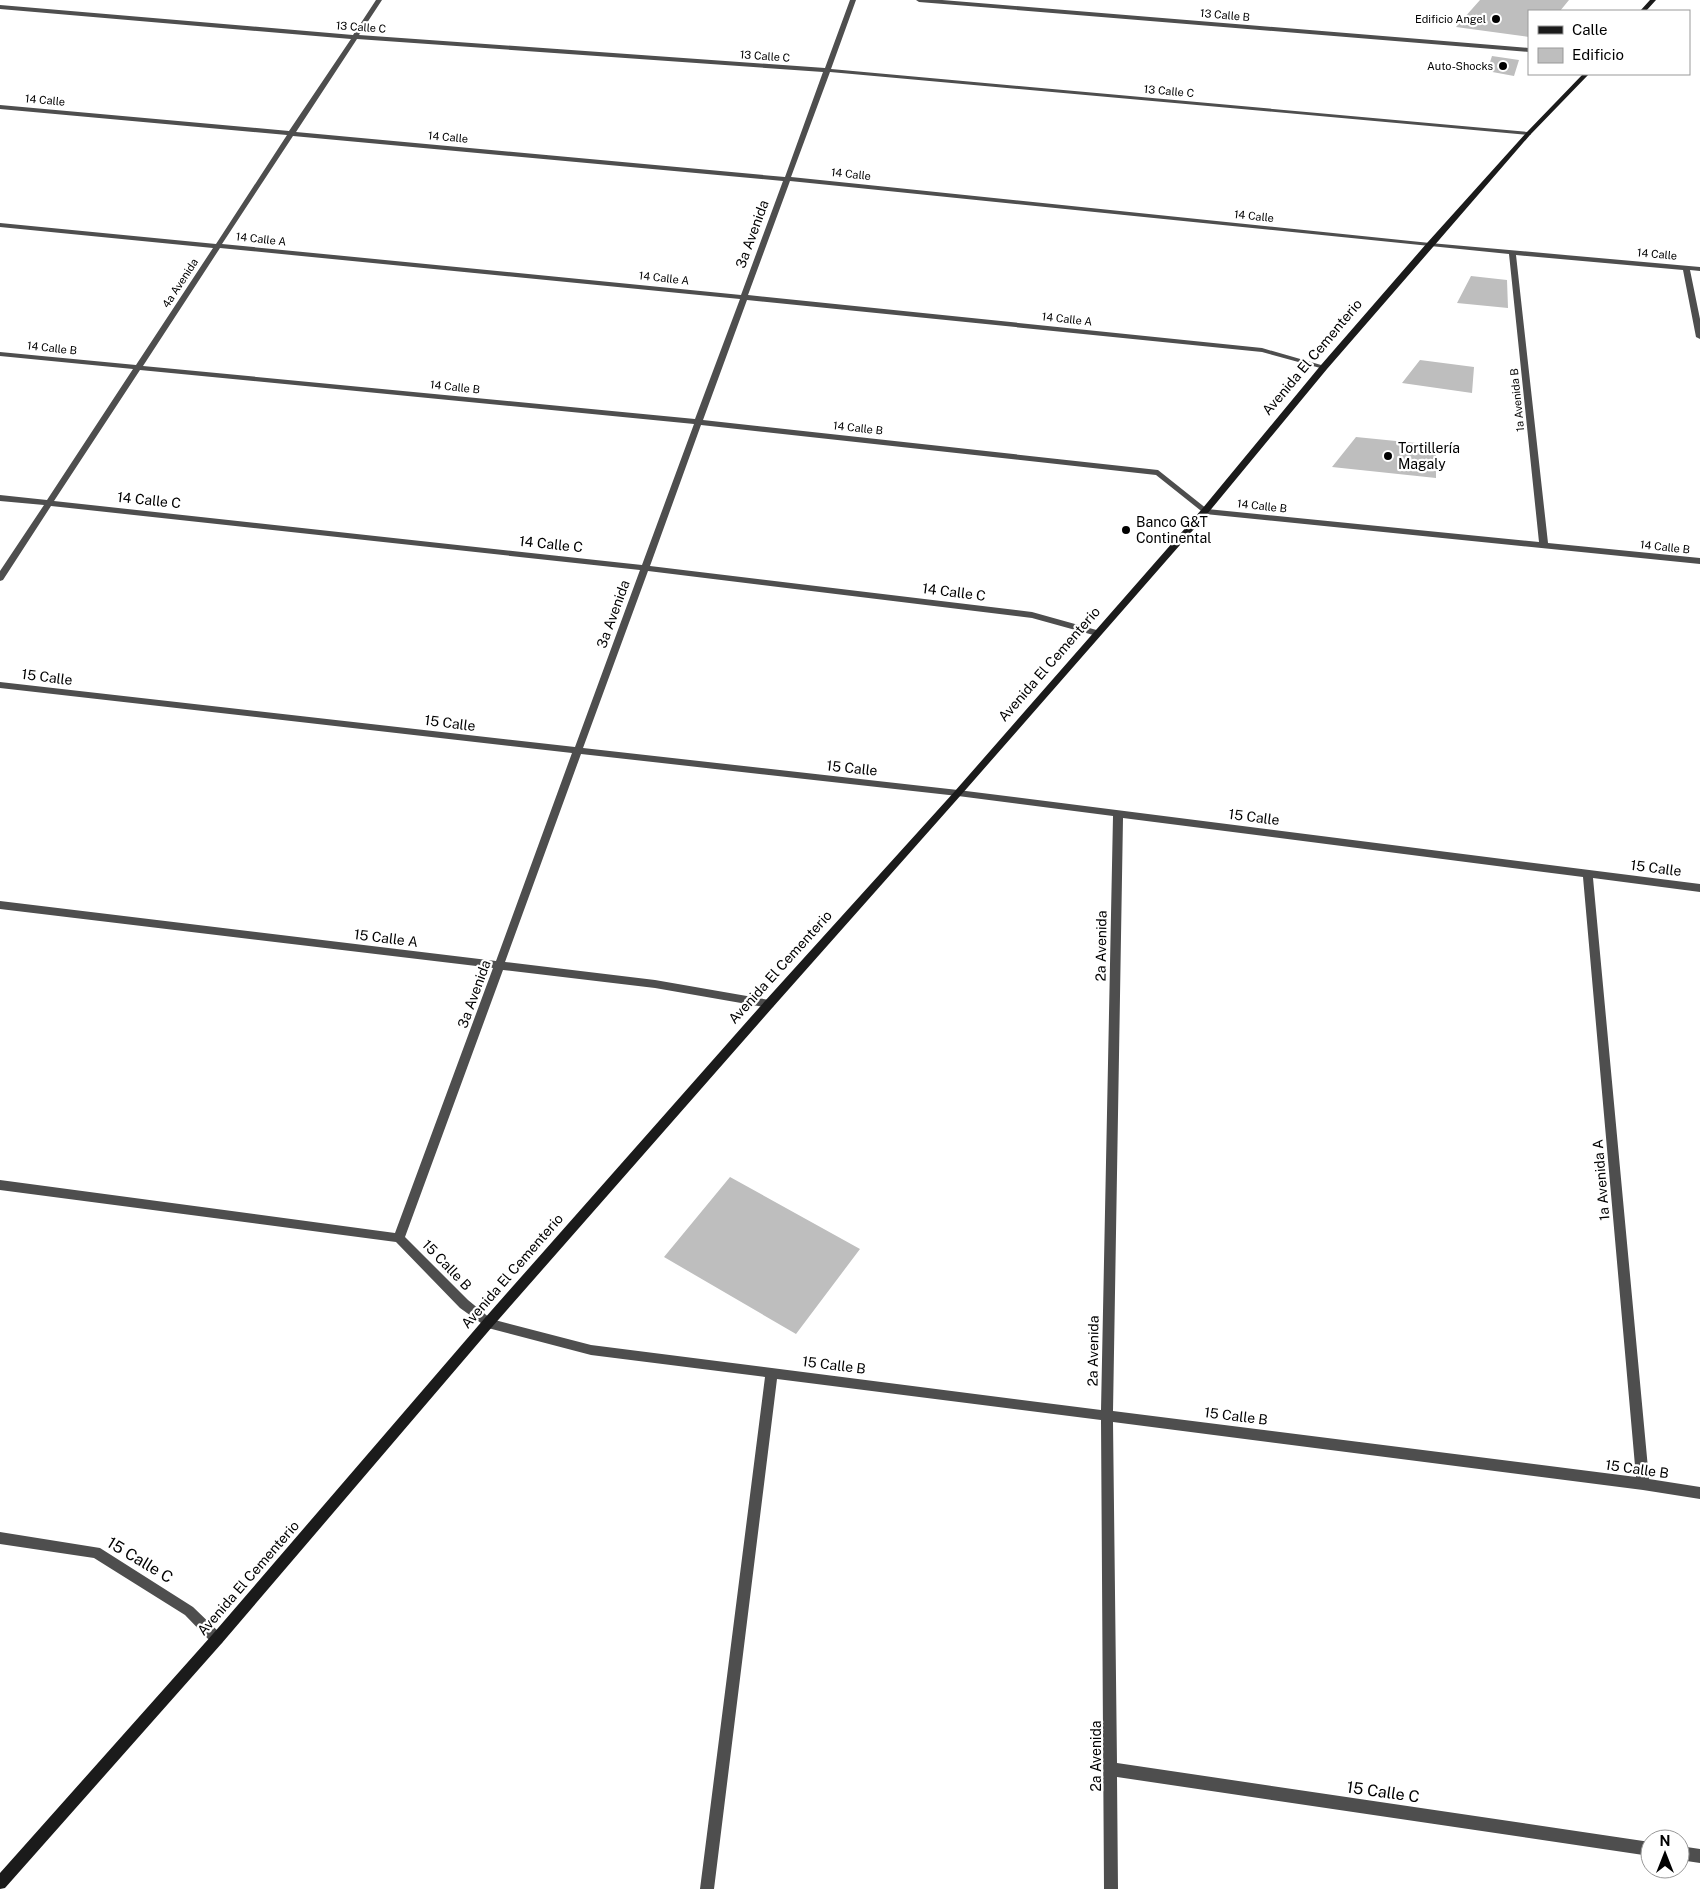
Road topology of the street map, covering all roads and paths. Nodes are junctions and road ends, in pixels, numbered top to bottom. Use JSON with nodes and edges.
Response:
{"nodes":[{"id":1,"x":379,"y":0,"type":"edge"},
{"id":2,"x":853,"y":0,"type":"edge"},
{"id":3,"x":919,"y":0,"type":"edge"},
{"id":4,"x":1653,"y":0,"type":"edge"},
{"id":5,"x":0,"y":7,"type":"edge"},
{"id":6,"x":1644,"y":10,"type":"edge"},
{"id":7,"x":355,"y":37,"type":"junction"},
{"id":8,"x":1528,"y":50,"type":"edge"},
{"id":9,"x":826,"y":70,"type":"junction"},
{"id":10,"x":1585,"y":75,"type":"edge"},
{"id":11,"x":0,"y":107,"type":"edge"},
{"id":12,"x":292,"y":134,"type":"junction"},
{"id":13,"x":1528,"y":134,"type":"junction"},
{"id":14,"x":787,"y":179,"type":"junction"},
{"id":15,"x":0,"y":225,"type":"edge"},
{"id":16,"x":1430,"y":245,"type":"junction"},
{"id":17,"x":218,"y":246,"type":"junction"},
{"id":18,"x":1512,"y":252,"type":"junction"},
{"id":19,"x":1686,"y":268,"type":"junction"},
{"id":20,"x":1700,"y":269,"type":"edge"},
{"id":21,"x":744,"y":297,"type":"junction"},
{"id":22,"x":1700,"y":337,"type":"edge"},
{"id":23,"x":0,"y":354,"type":"edge"},
{"id":24,"x":138,"y":368,"type":"junction"},
{"id":25,"x":1324,"y":368,"type":"junction"},
{"id":26,"x":698,"y":422,"type":"junction"},
{"id":27,"x":0,"y":498,"type":"edge"},
{"id":28,"x":49,"y":503,"type":"junction"},
{"id":29,"x":1205,"y":511,"type":"junction"},
{"id":30,"x":1544,"y":546,"type":"junction"},
{"id":31,"x":1700,"y":561,"type":"edge"},
{"id":32,"x":645,"y":568,"type":"junction"},
{"id":33,"x":0,"y":578,"type":"edge"},
{"id":34,"x":1097,"y":633,"type":"junction"},
{"id":35,"x":0,"y":685,"type":"edge"},
{"id":36,"x":578,"y":752,"type":"junction"},
{"id":37,"x":958,"y":793,"type":"junction"},
{"id":38,"x":1118,"y":813,"type":"junction"},
{"id":39,"x":1588,"y":874,"type":"junction"},
{"id":40,"x":1700,"y":888,"type":"edge"},
{"id":41,"x":0,"y":905,"type":"edge"},
{"id":42,"x":499,"y":965,"type":"junction"},
{"id":43,"x":769,"y":1004,"type":"junction"},
{"id":44,"x":0,"y":1185,"type":"edge"},
{"id":45,"x":399,"y":1238,"type":"junction"},
{"id":46,"x":488,"y":1323,"type":"junction"},
{"id":47,"x":772,"y":1372,"type":"junction"},
{"id":48,"x":1107,"y":1415,"type":"junction"},
{"id":49,"x":1643,"y":1484,"type":"junction"},
{"id":50,"x":1700,"y":1493,"type":"edge"},
{"id":51,"x":0,"y":1538,"type":"edge"},
{"id":52,"x":217,"y":1639,"type":"junction"},
{"id":53,"x":1111,"y":1769,"type":"junction"},
{"id":54,"x":1640,"y":1848,"type":"edge"},
{"id":55,"x":0,"y":1883,"type":"edge"},
{"id":56,"x":707,"y":1889,"type":"edge"},
{"id":57,"x":1111,"y":1889,"type":"edge"}],
"edges":[{"from":1,"to":7,"type":"street","name":"4a Avenida"},
{"from":2,"to":9,"type":"street","name":"3a Avenida"},
{"from":3,"to":8,"type":"street","name":"13 Calle B"},
{"from":4,"to":6,"type":"main road"},
{"from":5,"to":7,"type":"street","name":"13 Calle C"},
{"from":7,"to":9,"type":"street","name":"13 Calle C"},
{"from":7,"to":12,"type":"street","name":"4a Avenida"},
{"from":9,"to":13,"type":"street","name":"13 Calle C"},
{"from":9,"to":14,"type":"street","name":"3a Avenida"},
{"from":10,"to":13,"type":"main road","name":"Avenida El Cementerio"},
{"from":11,"to":12,"type":"street","name":"14 Calle"},
{"from":12,"to":14,"type":"street","name":"14 Calle"},
{"from":12,"to":17,"type":"street","name":"4a Avenida"},
{"from":13,"to":16,"type":"main road","name":"Avenida El Cementerio"},
{"from":14,"to":16,"type":"street","name":"14 Calle"},
{"from":14,"to":21,"type":"street","name":"3a Avenida"},
{"from":15,"to":17,"type":"street","name":"14 Calle A"},
{"from":16,"to":18,"type":"street","name":"14 Calle"},
{"from":16,"to":25,"type":"main road","name":"Avenida El Cementerio"},
{"from":17,"to":21,"type":"street","name":"14 Calle A"},
{"from":17,"to":24,"type":"street","name":"4a Avenida"},
{"from":18,"to":19,"type":"street","name":"14 Calle"},
{"from":18,"to":30,"type":"street","name":"1a Avenida B"},
{"from":19,"to":20,"type":"street","name":"14 Calle"},
{"from":19,"to":22,"type":"street"},
{"from":21,"to":25,"type":"street","name":"14 Calle A"},
{"from":21,"to":26,"type":"street","name":"3a Avenida"},
{"from":23,"to":24,"type":"street","name":"14 Calle B"},
{"from":24,"to":26,"type":"street","name":"14 Calle B"},
{"from":24,"to":28,"type":"street","name":"4a Avenida"},
{"from":25,"to":29,"type":"main road","name":"Avenida El Cementerio"},
{"from":26,"to":29,"type":"street","name":"14 Calle B"},
{"from":26,"to":32,"type":"street","name":"3a Avenida"},
{"from":27,"to":28,"type":"street","name":"14 Calle C"},
{"from":28,"to":32,"type":"street","name":"14 Calle C"},
{"from":28,"to":33,"type":"street","name":"4a Avenida"},
{"from":29,"to":30,"type":"street","name":"14 Calle B"},
{"from":29,"to":34,"type":"main road","name":"Avenida El Cementerio"},
{"from":30,"to":31,"type":"street","name":"14 Calle B"},
{"from":32,"to":34,"type":"street","name":"14 Calle C"},
{"from":32,"to":36,"type":"street","name":"3a Avenida"},
{"from":34,"to":37,"type":"main road","name":"Avenida El Cementerio"},
{"from":35,"to":36,"type":"street","name":"15 Calle"},
{"from":36,"to":37,"type":"street","name":"15 Calle"},
{"from":36,"to":42,"type":"street","name":"3a Avenida"},
{"from":37,"to":38,"type":"street","name":"15 Calle"},
{"from":37,"to":43,"type":"main road","name":"Avenida El Cementerio"},
{"from":38,"to":39,"type":"street","name":"15 Calle"},
{"from":38,"to":48,"type":"street","name":"2a Avenida"},
{"from":39,"to":40,"type":"street","name":"15 Calle"},
{"from":39,"to":49,"type":"street","name":"1a Avenida A"},
{"from":41,"to":42,"type":"street","name":"15 Calle A"},
{"from":42,"to":43,"type":"street","name":"15 Calle A"},
{"from":42,"to":45,"type":"street","name":"3a Avenida"},
{"from":43,"to":46,"type":"main road","name":"Avenida El Cementerio"},
{"from":44,"to":45,"type":"street"},
{"from":45,"to":46,"type":"street","name":"15 Calle B"},
{"from":46,"to":47,"type":"street","name":"15 Calle B"},
{"from":46,"to":52,"type":"main road","name":"Avenida El Cementerio"},
{"from":47,"to":48,"type":"street","name":"15 Calle B"},
{"from":47,"to":56,"type":"street"},
{"from":48,"to":49,"type":"street","name":"15 Calle B"},
{"from":48,"to":53,"type":"street","name":"2a Avenida"},
{"from":49,"to":50,"type":"street","name":"15 Calle B"},
{"from":51,"to":52,"type":"street","name":"15 Calle C"},
{"from":52,"to":55,"type":"main road","name":"Avenida El Cementerio"},
{"from":53,"to":54,"type":"street","name":"15 Calle C"},
{"from":53,"to":57,"type":"street","name":"2a Avenida"}]}
